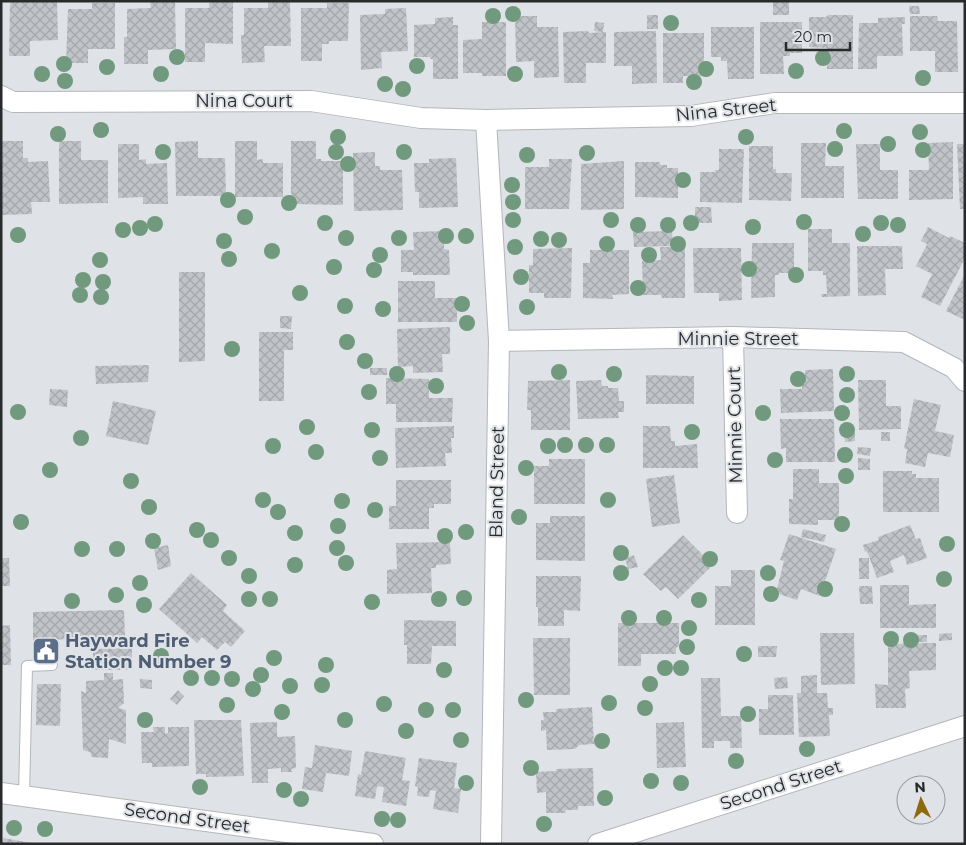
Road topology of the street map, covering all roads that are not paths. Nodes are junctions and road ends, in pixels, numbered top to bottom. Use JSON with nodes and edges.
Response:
{"nodes":[{"id":1,"x":1,"y":96,"type":"edge"},
{"id":2,"x":965,"y":103,"type":"edge"},
{"id":3,"x":486,"y":120,"type":"junction"},
{"id":4,"x":733,"y":337,"type":"junction"},
{"id":5,"x":499,"y":341,"type":"junction"},
{"id":6,"x":965,"y":381,"type":"edge"},
{"id":7,"x":737,"y":513,"type":"dead end"},
{"id":8,"x":52,"y":665,"type":"dead end"},
{"id":9,"x":965,"y":726,"type":"edge"},
{"id":10,"x":1,"y":793,"type":"edge"},
{"id":11,"x":24,"y":796,"type":"junction"},
{"id":12,"x":373,"y":844,"type":"edge"},
{"id":13,"x":491,"y":844,"type":"edge"},
{"id":14,"x":598,"y":844,"type":"edge"}],
"edges":[{"from":1,"to":3,"type":"street","name":"Nina Court"},
{"from":2,"to":3,"type":"street","name":"Nina Street"},
{"from":3,"to":5,"type":"street","name":"Bland Street"},
{"from":4,"to":5,"type":"street","name":"Minnie Street"},
{"from":4,"to":6,"type":"street","name":"Minnie Street"},
{"from":4,"to":7,"type":"street","name":"Minnie Court"},
{"from":5,"to":13,"type":"street","name":"Bland Street"},
{"from":8,"to":11,"type":"lane"},
{"from":9,"to":14,"type":"street","name":"Second Street"},
{"from":10,"to":11,"type":"street","name":"Second Street"},
{"from":11,"to":12,"type":"street","name":"Second Street"}]}
